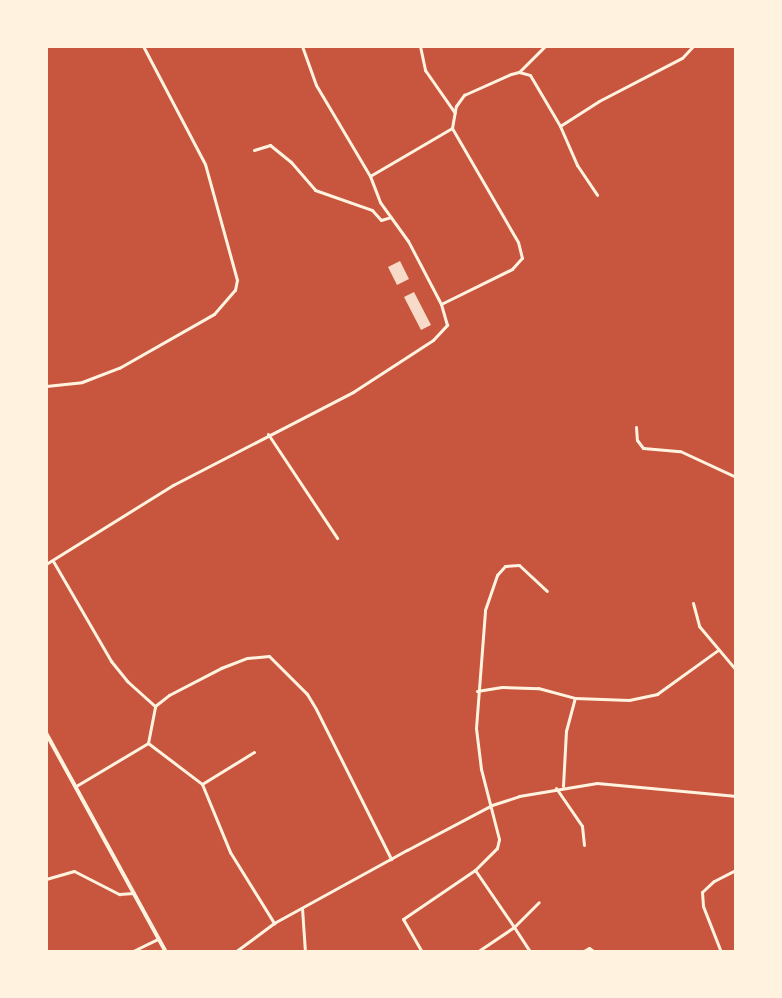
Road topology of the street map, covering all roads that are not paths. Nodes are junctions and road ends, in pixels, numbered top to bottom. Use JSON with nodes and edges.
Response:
{"nodes":[{"id":1,"x":143,"y":46,"type":"edge"},
{"id":2,"x":302,"y":46,"type":"edge"},
{"id":3,"x":420,"y":46,"type":"edge"},
{"id":4,"x":545,"y":46,"type":"edge"},
{"id":5,"x":693,"y":46,"type":"edge"},
{"id":6,"x":519,"y":72,"type":"junction"},
{"id":7,"x":455,"y":113,"type":"junction"},
{"id":8,"x":560,"y":126,"type":"junction"},
{"id":9,"x":452,"y":128,"type":"junction"},
{"id":10,"x":254,"y":150,"type":"dead end"},
{"id":11,"x":370,"y":176,"type":"junction"},
{"id":12,"x":597,"y":195,"type":"dead end"},
{"id":13,"x":391,"y":216,"type":"junction"},
{"id":14,"x":441,"y":304,"type":"junction"},
{"id":15,"x":46,"y":386,"type":"edge"},
{"id":16,"x":636,"y":427,"type":"dead end"},
{"id":17,"x":268,"y":434,"type":"junction"},
{"id":18,"x":736,"y":477,"type":"edge"},
{"id":19,"x":337,"y":538,"type":"dead end"},
{"id":20,"x":53,"y":561,"type":"junction"},
{"id":21,"x":46,"y":564,"type":"edge"},
{"id":22,"x":547,"y":591,"type":"dead end"},
{"id":23,"x":693,"y":603,"type":"dead end"},
{"id":24,"x":718,"y":650,"type":"junction"},
{"id":25,"x":736,"y":670,"type":"edge"},
{"id":26,"x":477,"y":691,"type":"junction"},
{"id":27,"x":575,"y":698,"type":"junction"},
{"id":28,"x":155,"y":706,"type":"junction"},
{"id":29,"x":46,"y":733,"type":"edge"},
{"id":30,"x":148,"y":743,"type":"junction"},
{"id":31,"x":254,"y":752,"type":"dead end"},
{"id":32,"x":202,"y":784,"type":"junction"},
{"id":33,"x":76,"y":786,"type":"junction"},
{"id":34,"x":563,"y":786,"type":"junction"},
{"id":35,"x":556,"y":788,"type":"junction"},
{"id":36,"x":736,"y":796,"type":"edge"},
{"id":37,"x":492,"y":804,"type":"junction"},
{"id":38,"x":584,"y":845,"type":"dead end"},
{"id":39,"x":391,"y":859,"type":"junction"},
{"id":40,"x":475,"y":870,"type":"junction"},
{"id":41,"x":736,"y":870,"type":"edge"},
{"id":42,"x":46,"y":879,"type":"edge"},
{"id":43,"x":134,"y":893,"type":"junction"},
{"id":44,"x":540,"y":902,"type":"dead end"},
{"id":45,"x":302,"y":908,"type":"junction"},
{"id":46,"x":274,"y":923,"type":"junction"},
{"id":47,"x":514,"y":927,"type":"junction"},
{"id":48,"x":158,"y":940,"type":"junction"},
{"id":49,"x":131,"y":952,"type":"edge"},
{"id":50,"x":166,"y":952,"type":"edge"},
{"id":51,"x":235,"y":952,"type":"edge"},
{"id":52,"x":305,"y":952,"type":"edge"},
{"id":53,"x":422,"y":952,"type":"edge"},
{"id":54,"x":476,"y":952,"type":"edge"},
{"id":55,"x":530,"y":952,"type":"edge"},
{"id":56,"x":582,"y":952,"type":"edge"},
{"id":57,"x":595,"y":952,"type":"edge"},
{"id":58,"x":721,"y":952,"type":"edge"}],
"edges":[{"from":1,"to":15,"type":"street"},
{"from":2,"to":11,"type":"street"},
{"from":3,"to":7,"type":"street"},
{"from":4,"to":6,"type":"street"},
{"from":5,"to":8,"type":"street"},
{"from":6,"to":7,"type":"street"},
{"from":6,"to":8,"type":"street"},
{"from":7,"to":9,"type":"street"},
{"from":8,"to":12,"type":"street"},
{"from":9,"to":11,"type":"street"},
{"from":9,"to":14,"type":"street"},
{"from":10,"to":13,"type":"street"},
{"from":11,"to":13,"type":"street"},
{"from":13,"to":14,"type":"street"},
{"from":14,"to":17,"type":"street"},
{"from":16,"to":18,"type":"street"},
{"from":17,"to":19,"type":"street"},
{"from":17,"to":20,"type":"street"},
{"from":20,"to":21,"type":"street"},
{"from":20,"to":28,"type":"street"},
{"from":22,"to":26,"type":"street"},
{"from":23,"to":24,"type":"street"},
{"from":24,"to":25,"type":"street"},
{"from":24,"to":27,"type":"street"},
{"from":26,"to":27,"type":"street"},
{"from":26,"to":37,"type":"street"},
{"from":27,"to":34,"type":"street"},
{"from":28,"to":30,"type":"street"},
{"from":28,"to":39,"type":"street"},
{"from":29,"to":33,"type":"street"},
{"from":30,"to":32,"type":"street"},
{"from":30,"to":33,"type":"street"},
{"from":31,"to":32,"type":"street"},
{"from":32,"to":46,"type":"street"},
{"from":33,"to":43,"type":"street"},
{"from":34,"to":35,"type":"street"},
{"from":34,"to":36,"type":"street"},
{"from":35,"to":37,"type":"street"},
{"from":35,"to":38,"type":"street"},
{"from":37,"to":39,"type":"street"},
{"from":37,"to":40,"type":"street"},
{"from":39,"to":45,"type":"street"},
{"from":40,"to":47,"type":"street"},
{"from":40,"to":53,"type":"street"},
{"from":41,"to":58,"type":"street"},
{"from":42,"to":43,"type":"street"},
{"from":43,"to":48,"type":"street"},
{"from":44,"to":47,"type":"street"},
{"from":45,"to":46,"type":"street"},
{"from":45,"to":52,"type":"street"},
{"from":46,"to":51,"type":"street"},
{"from":47,"to":54,"type":"street"},
{"from":47,"to":55,"type":"street"},
{"from":48,"to":49,"type":"street"},
{"from":48,"to":50,"type":"street"},
{"from":56,"to":57,"type":"street"}]}
